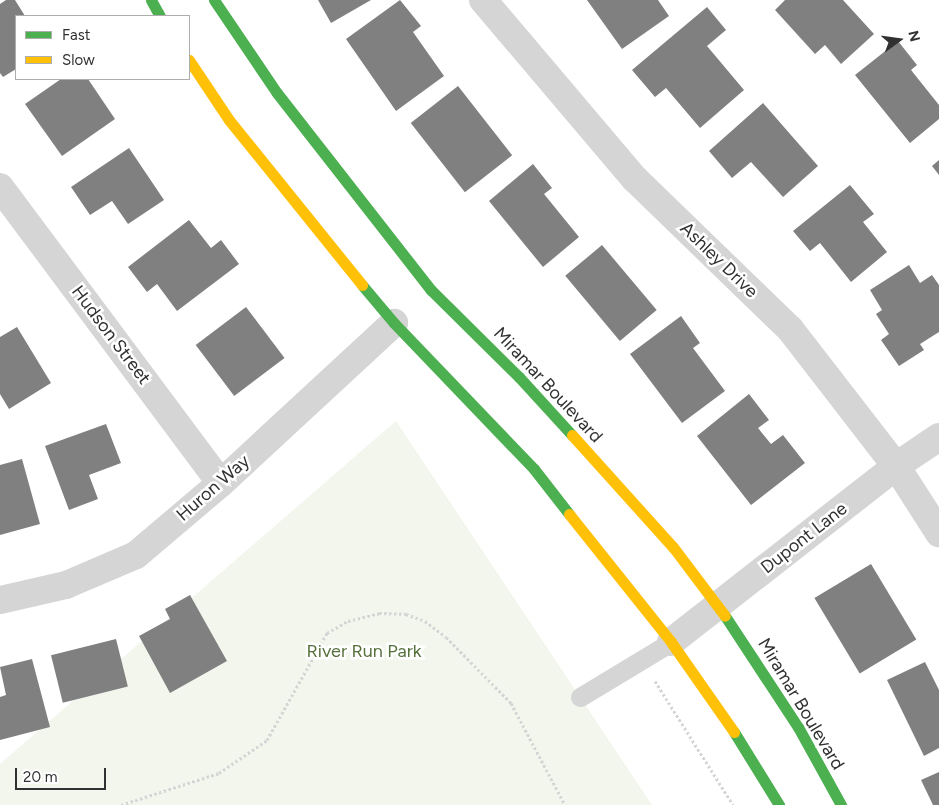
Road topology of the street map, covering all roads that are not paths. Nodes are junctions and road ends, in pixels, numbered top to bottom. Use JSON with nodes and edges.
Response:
{"nodes":[{"id":1,"x":151,"y":0,"type":"edge"},
{"id":2,"x":214,"y":0,"type":"edge"},
{"id":3,"x":483,"y":0,"type":"edge"},
{"id":4,"x":159,"y":15,"type":"edge"},
{"id":5,"x":190,"y":61,"type":"edge"},
{"id":6,"x":0,"y":187,"type":"edge"},
{"id":7,"x":394,"y":323,"type":"junction"},
{"id":8,"x":939,"y":437,"type":"edge"},
{"id":9,"x":896,"y":466,"type":"junction"},
{"id":10,"x":221,"y":483,"type":"junction"},
{"id":11,"x":939,"y":533,"type":"edge"},
{"id":12,"x":0,"y":600,"type":"edge"},
{"id":13,"x":718,"y":605,"type":"junction"},
{"id":14,"x":671,"y":642,"type":"junction"},
{"id":15,"x":580,"y":697,"type":"dead end"},
{"id":16,"x":779,"y":805,"type":"edge"},
{"id":17,"x":841,"y":805,"type":"edge"}],
"edges":[{"from":1,"to":4,"type":"street"},
{"from":2,"to":13,"type":"street","name":"Miramar Boulevard"},
{"from":3,"to":9,"type":"street","name":"Ashley Drive"},
{"from":5,"to":7,"type":"street"},
{"from":6,"to":10,"type":"street","name":"Hudson Street"},
{"from":7,"to":10,"type":"street","name":"Huron Way"},
{"from":7,"to":14,"type":"street"},
{"from":8,"to":9,"type":"street","name":"Dupont Lane"},
{"from":9,"to":11,"type":"street","name":"Ashley Drive"},
{"from":9,"to":13,"type":"street","name":"Dupont Lane"},
{"from":10,"to":12,"type":"street","name":"Huron Way"},
{"from":13,"to":14,"type":"street","name":"Dupont Lane"},
{"from":13,"to":17,"type":"street","name":"Miramar Boulevard"},
{"from":14,"to":15,"type":"lane"},
{"from":14,"to":16,"type":"street"}]}
